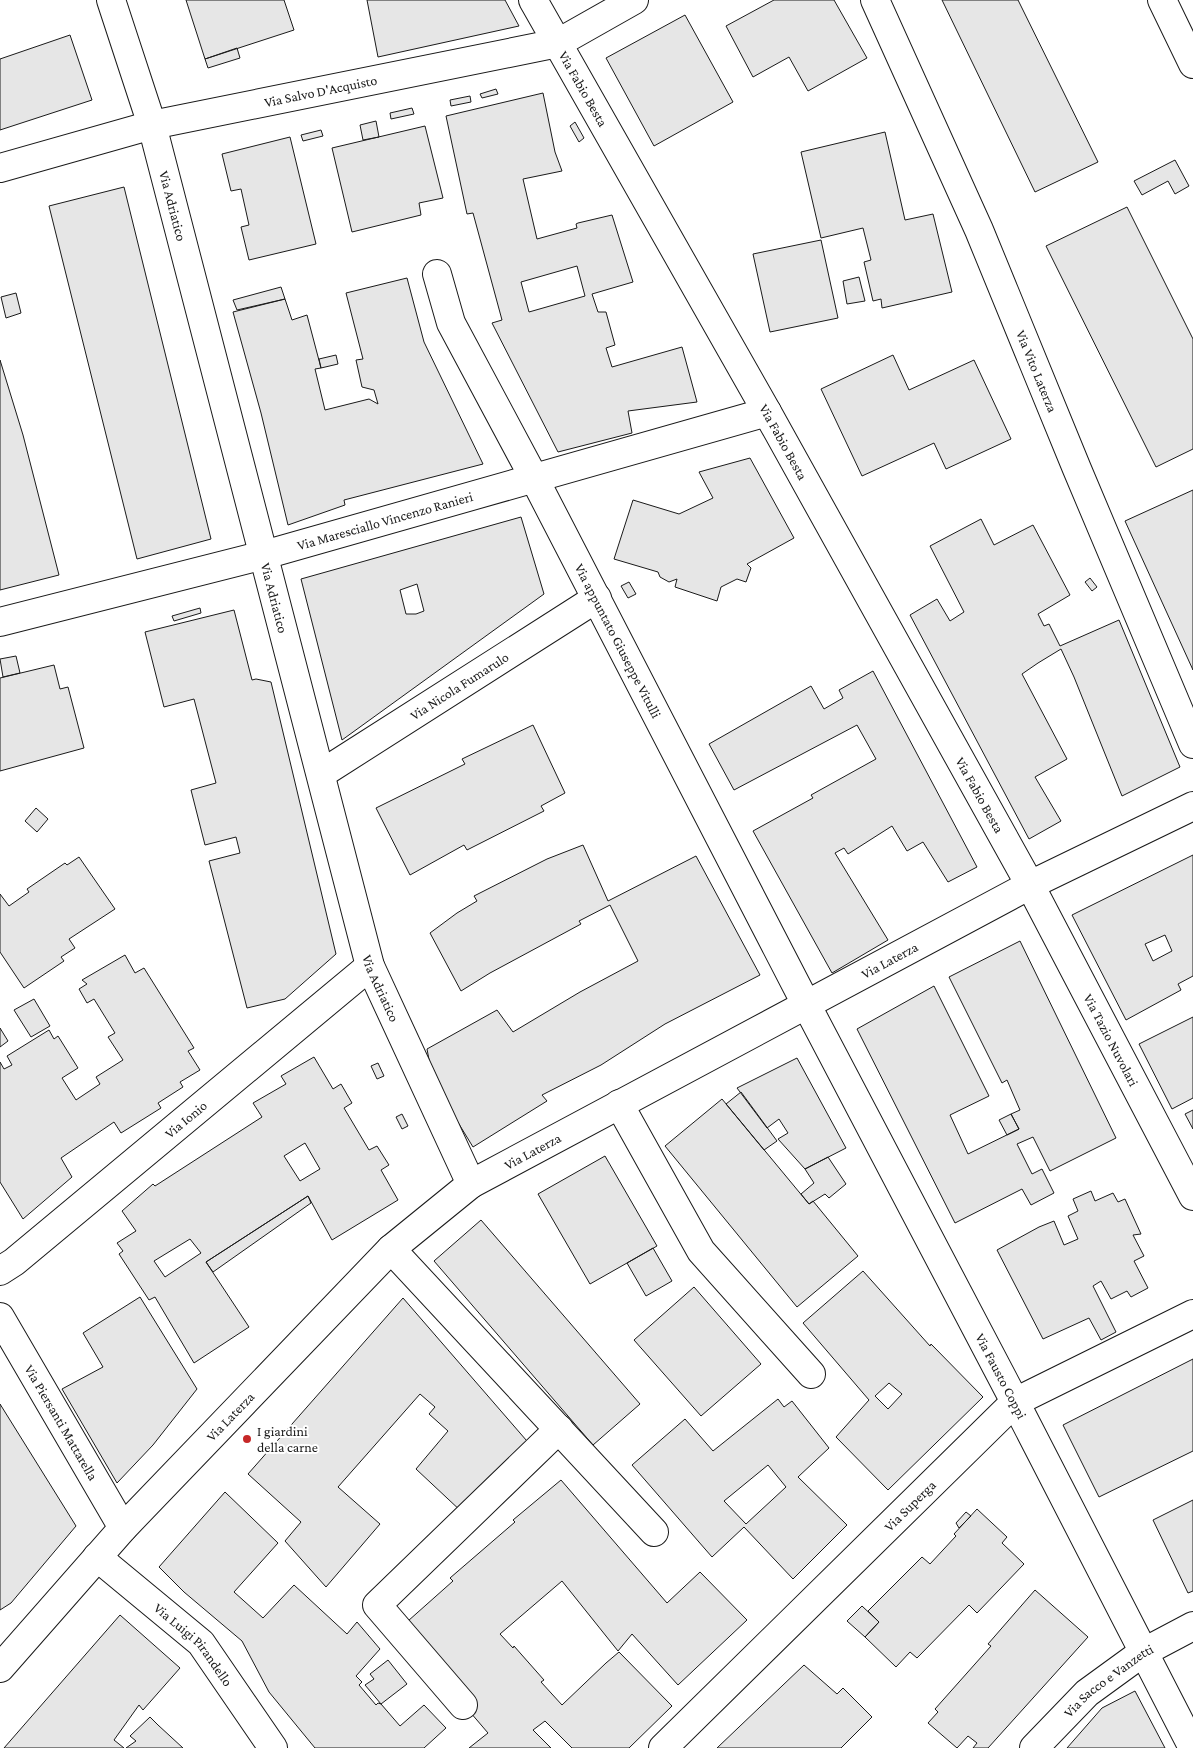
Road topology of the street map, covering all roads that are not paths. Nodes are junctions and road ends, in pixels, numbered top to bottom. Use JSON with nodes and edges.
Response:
{"nodes":[{"id":1,"x":112,"y":0,"type":"edge"},
{"id":2,"x":533,"y":0,"type":"edge"},
{"id":3,"x":634,"y":0,"type":"edge"},
{"id":4,"x":875,"y":0,"type":"edge"},
{"id":5,"x":1162,"y":0,"type":"edge"},
{"id":6,"x":558,"y":43,"type":"junction"},
{"id":7,"x":1193,"y":64,"type":"edge"},
{"id":8,"x":152,"y":125,"type":"junction"},
{"id":9,"x":0,"y":168,"type":"edge"},
{"id":10,"x":437,"y":274,"type":"dead end"},
{"id":11,"x":767,"y":412,"type":"junction"},
{"id":12,"x":534,"y":478,"type":"junction"},
{"id":13,"x":264,"y":555,"type":"junction"},
{"id":14,"x":596,"y":598,"type":"junction"},
{"id":15,"x":0,"y":622,"type":"edge"},
{"id":16,"x":1193,"y":744,"type":"edge"},
{"id":17,"x":321,"y":774,"type":"junction"},
{"id":18,"x":1193,"y":806,"type":"edge"},
{"id":19,"x":1030,"y":885,"type":"junction"},
{"id":20,"x":370,"y":966,"type":"junction"},
{"id":21,"x":806,"y":1004,"type":"junction"},
{"id":22,"x":619,"y":1104,"type":"junction"},
{"id":23,"x":471,"y":1184,"type":"junction"},
{"id":24,"x":1193,"y":1196,"type":"edge"},
{"id":25,"x":391,"y":1249,"type":"junction"},
{"id":26,"x":0,"y":1271,"type":"edge"},
{"id":27,"x":1193,"y":1314,"type":"edge"},
{"id":28,"x":0,"y":1317,"type":"edge"},
{"id":29,"x":812,"y":1374,"type":"dead end"},
{"id":30,"x":1015,"y":1402,"type":"junction"},
{"id":31,"x":559,"y":1429,"type":"junction"},
{"id":32,"x":123,"y":1528,"type":"junction"},
{"id":33,"x":654,"y":1532,"type":"dead end"},
{"id":34,"x":97,"y":1557,"type":"junction"},
{"id":35,"x":1193,"y":1626,"type":"edge"},
{"id":36,"x":1142,"y":1652,"type":"junction"},
{"id":37,"x":0,"y":1668,"type":"edge"},
{"id":38,"x":463,"y":1705,"type":"dead end"},
{"id":39,"x":268,"y":1746,"type":"edge"},
{"id":40,"x":663,"y":1748,"type":"edge"},
{"id":41,"x":1034,"y":1748,"type":"edge"},
{"id":42,"x":1193,"y":1748,"type":"edge"}],
"edges":[{"from":1,"to":8,"type":"street","name":"Via Adriatico"},
{"from":2,"to":6,"type":"street","name":"Via Fabio Besta"},
{"from":3,"to":6,"type":"street","name":"Via Salvo D'Acquisto"},
{"from":4,"to":16,"type":"street","name":"Via Vito Laterza"},
{"from":5,"to":7,"type":"street"},
{"from":6,"to":8,"type":"street","name":"Via Salvo D'Acquisto"},
{"from":6,"to":11,"type":"street","name":"Via Fabio Besta"},
{"from":8,"to":9,"type":"street","name":"Via Salvo D'Acquisto"},
{"from":8,"to":13,"type":"street","name":"Via Adriatico"},
{"from":10,"to":12,"type":"street","name":"Via appuntato Giuseppe Vitulli"},
{"from":11,"to":12,"type":"street","name":"Via Maresciallo Vincenzo Ranieri"},
{"from":11,"to":19,"type":"street","name":"Via Fabio Besta"},
{"from":12,"to":13,"type":"street","name":"Via Maresciallo Vincenzo Ranieri"},
{"from":12,"to":14,"type":"street","name":"Via appuntato Giuseppe Vitulli"},
{"from":13,"to":15,"type":"street","name":"Via Maresciallo Vincenzo Ranieri"},
{"from":13,"to":17,"type":"street","name":"Via Adriatico"},
{"from":14,"to":17,"type":"street","name":"Via Nicola Fumarulo"},
{"from":14,"to":21,"type":"street","name":"Via appuntato Giuseppe Vitulli"},
{"from":17,"to":20,"type":"street","name":"Via Adriatico"},
{"from":18,"to":19,"type":"street","name":"Via Laterza"},
{"from":19,"to":21,"type":"street","name":"Via Laterza"},
{"from":19,"to":24,"type":"street","name":"Via Tazio Nuvolari"},
{"from":20,"to":23,"type":"street","name":"Via Adriatico"},
{"from":20,"to":26,"type":"street","name":"Via Ionio"},
{"from":21,"to":22,"type":"street","name":"Via Laterza"},
{"from":21,"to":30,"type":"street","name":"Via Fausto Coppi"},
{"from":22,"to":23,"type":"street","name":"Via Laterza"},
{"from":22,"to":29,"type":"street"},
{"from":23,"to":25,"type":"street","name":"Via Laterza"},
{"from":25,"to":31,"type":"street"},
{"from":25,"to":32,"type":"street","name":"Via Laterza"},
{"from":27,"to":30,"type":"street","name":"Via Superga"},
{"from":28,"to":32,"type":"street","name":"Via Piersanti Mattarella"},
{"from":30,"to":36,"type":"street","name":"Via Fausto Coppi"},
{"from":30,"to":40,"type":"street","name":"Via Superga"},
{"from":31,"to":33,"type":"street"},
{"from":31,"to":38,"type":"street"},
{"from":32,"to":34,"type":"street","name":"Via Laterza"},
{"from":34,"to":37,"type":"street","name":"Via Laterza"},
{"from":34,"to":39,"type":"street","name":"Via Luigi Pirandello"},
{"from":35,"to":36,"type":"street","name":"Via Sacco e Vanzetti"},
{"from":36,"to":41,"type":"street","name":"Via Sacco e Vanzetti"},
{"from":36,"to":42,"type":"street","name":"Via Fausto Coppi"}]}
